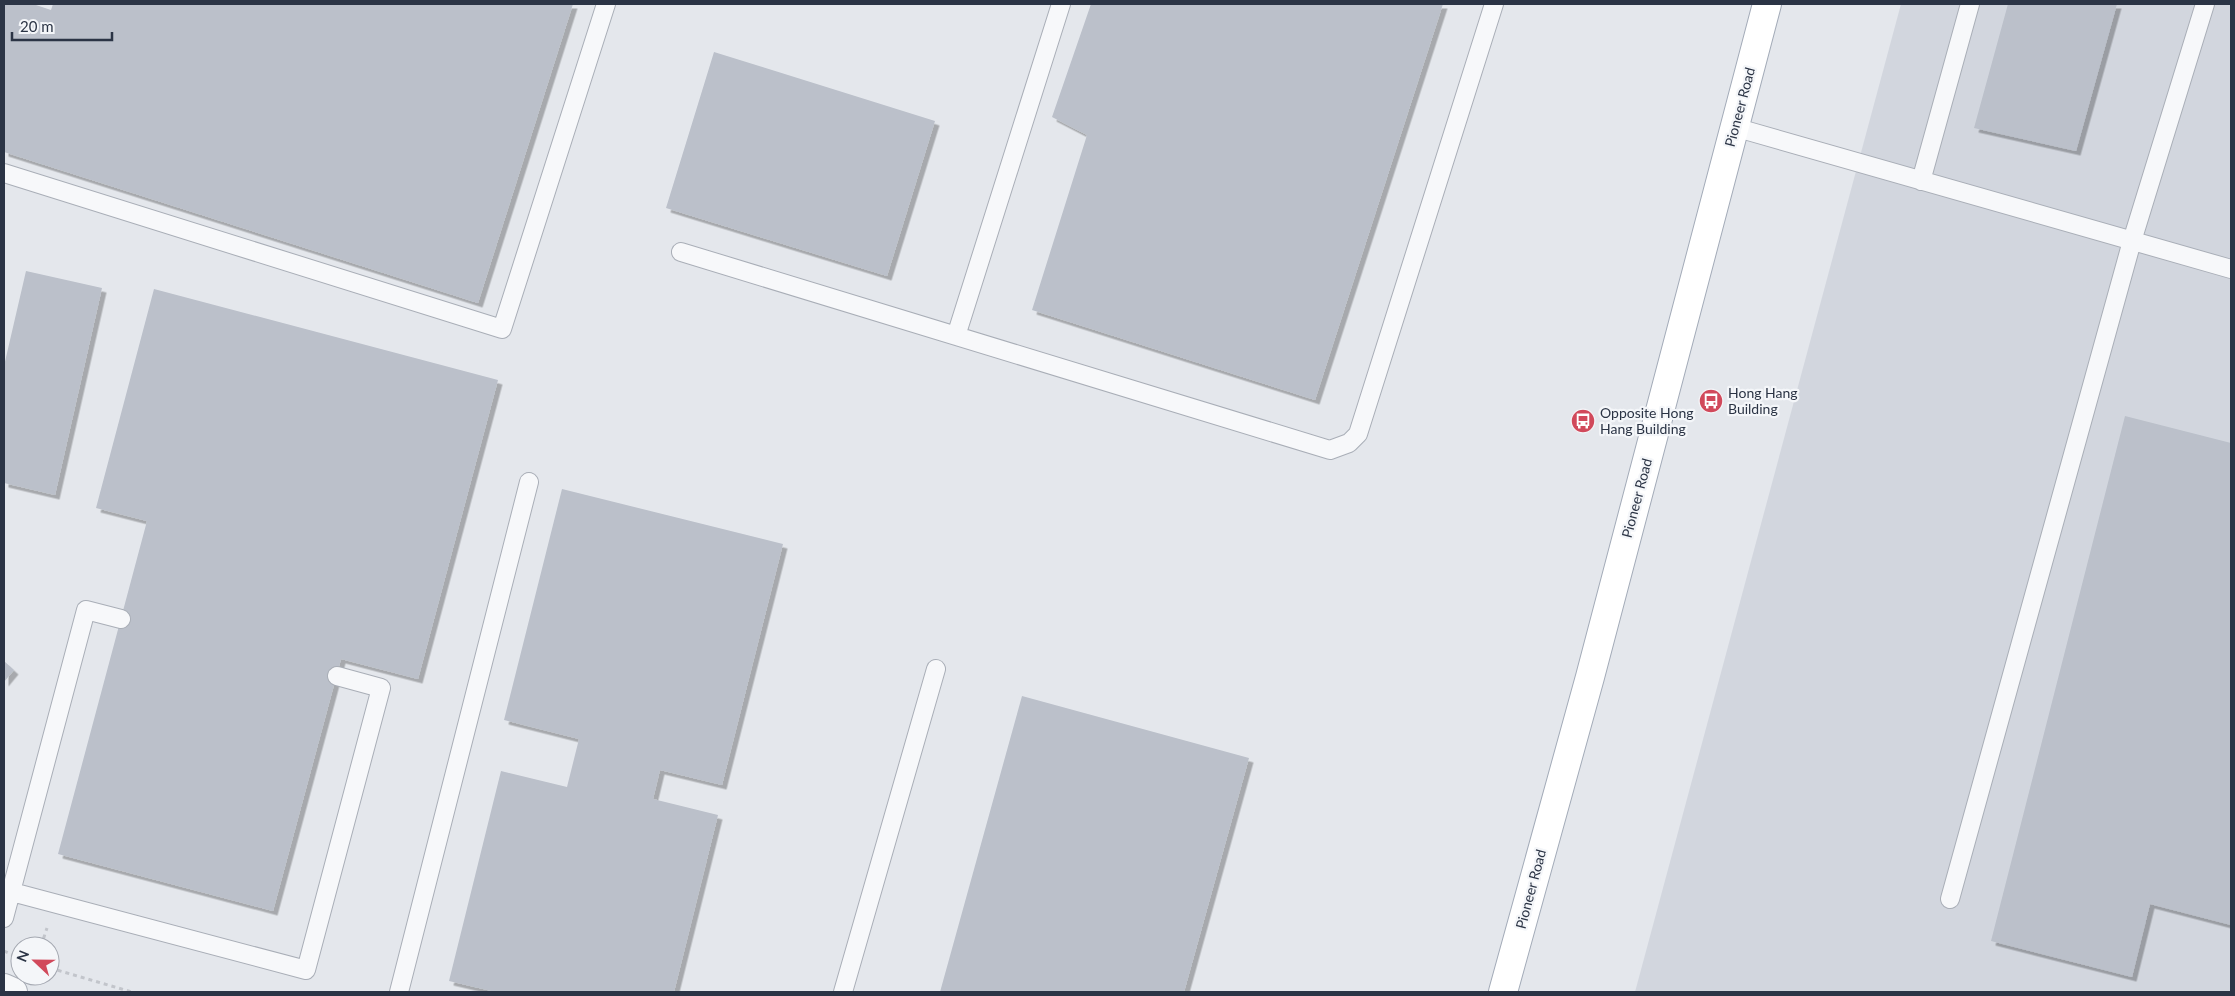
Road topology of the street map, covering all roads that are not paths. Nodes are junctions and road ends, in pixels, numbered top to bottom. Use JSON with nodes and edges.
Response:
{"nodes":[{"id":1,"x":606,"y":4,"type":"edge"},
{"id":2,"x":1061,"y":4,"type":"edge"},
{"id":3,"x":1494,"y":4,"type":"edge"},
{"id":4,"x":1767,"y":4,"type":"edge"},
{"id":5,"x":1970,"y":4,"type":"edge"},
{"id":6,"x":2205,"y":4,"type":"edge"},
{"id":7,"x":1734,"y":128,"type":"junction"},
{"id":8,"x":4,"y":173,"type":"edge"},
{"id":9,"x":1921,"y":181,"type":"junction"},
{"id":10,"x":2132,"y":241,"type":"junction"},
{"id":11,"x":681,"y":252,"type":"dead end"},
{"id":12,"x":2231,"y":269,"type":"edge"},
{"id":13,"x":956,"y":336,"type":"junction"},
{"id":14,"x":529,"y":482,"type":"dead end"},
{"id":15,"x":121,"y":619,"type":"dead end"},
{"id":16,"x":936,"y":668,"type":"dead end"},
{"id":17,"x":337,"y":676,"type":"dead end"},
{"id":18,"x":12,"y":892,"type":"junction"},
{"id":19,"x":1950,"y":899,"type":"dead end"},
{"id":20,"x":4,"y":918,"type":"edge"},
{"id":21,"x":4,"y":988,"type":"edge"},
{"id":22,"x":14,"y":992,"type":"edge"},
{"id":23,"x":399,"y":992,"type":"edge"},
{"id":24,"x":843,"y":992,"type":"edge"},
{"id":25,"x":1503,"y":992,"type":"edge"}],
"edges":[{"from":1,"to":8,"type":"lane"},
{"from":2,"to":13,"type":"lane"},
{"from":3,"to":13,"type":"lane"},
{"from":4,"to":7,"type":"main road","name":"Pioneer Road"},
{"from":5,"to":9,"type":"lane"},
{"from":6,"to":10,"type":"lane"},
{"from":7,"to":9,"type":"lane"},
{"from":7,"to":25,"type":"main road","name":"Pioneer Road"},
{"from":9,"to":10,"type":"lane"},
{"from":10,"to":12,"type":"lane"},
{"from":10,"to":19,"type":"lane"},
{"from":11,"to":13,"type":"lane"},
{"from":14,"to":23,"type":"lane"},
{"from":15,"to":18,"type":"lane"},
{"from":16,"to":24,"type":"lane"},
{"from":17,"to":18,"type":"lane"},
{"from":18,"to":20,"type":"lane"},
{"from":21,"to":22,"type":"street"}]}
